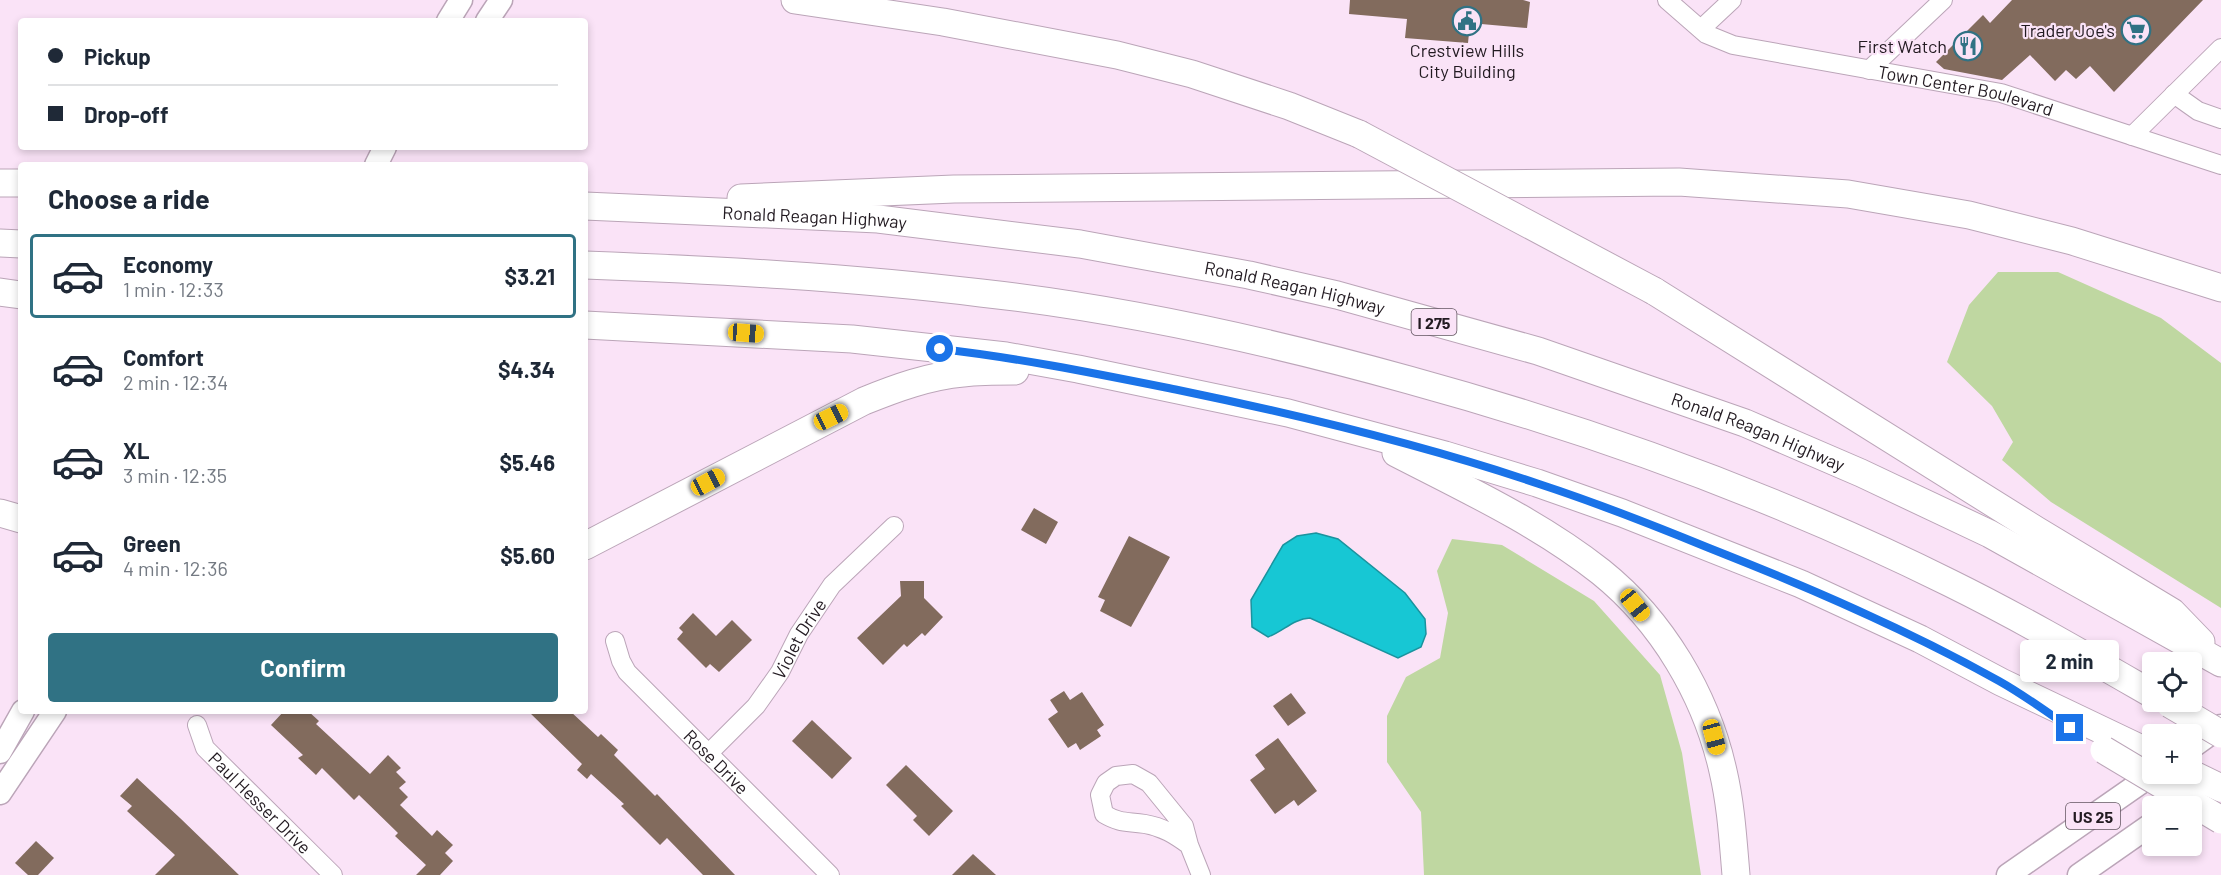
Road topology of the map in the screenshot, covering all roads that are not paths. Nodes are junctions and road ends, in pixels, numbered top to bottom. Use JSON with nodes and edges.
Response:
{"nodes":[{"id":1,"x":461,"y":0,"type":"edge"},
{"id":2,"x":501,"y":0,"type":"edge"},
{"id":3,"x":795,"y":0,"type":"edge"},
{"id":4,"x":1667,"y":0,"type":"edge"},
{"id":5,"x":1732,"y":0,"type":"edge"},
{"id":6,"x":1943,"y":0,"type":"edge"},
{"id":7,"x":450,"y":18,"type":"edge"},
{"id":8,"x":489,"y":18,"type":"edge"},
{"id":9,"x":1701,"y":29,"type":"junction"},
{"id":10,"x":2221,"y":48,"type":"edge"},
{"id":11,"x":1869,"y":70,"type":"junction"},
{"id":12,"x":2174,"y":94,"type":"junction"},
{"id":13,"x":2221,"y":119,"type":"edge"},
{"id":14,"x":2132,"y":136,"type":"junction"},
{"id":15,"x":2221,"y":165,"type":"edge"},
{"id":16,"x":0,"y":183,"type":"edge"},
{"id":17,"x":18,"y":183,"type":"edge"},
{"id":18,"x":588,"y":205,"type":"edge"},
{"id":19,"x":588,"y":205,"type":"edge"},
{"id":20,"x":0,"y":243,"type":"edge"},
{"id":21,"x":18,"y":244,"type":"edge"},
{"id":22,"x":588,"y":265,"type":"edge"},
{"id":23,"x":2221,"y":288,"type":"edge"},
{"id":24,"x":0,"y":292,"type":"edge"},
{"id":25,"x":18,"y":295,"type":"edge"},
{"id":26,"x":588,"y":325,"type":"edge"},
{"id":27,"x":1078,"y":369,"type":"junction"},
{"id":28,"x":1352,"y":430,"type":"junction"},
{"id":29,"x":0,"y":513,"type":"edge"},
{"id":30,"x":18,"y":518,"type":"edge"},
{"id":31,"x":894,"y":526,"type":"dead end"},
{"id":32,"x":588,"y":544,"type":"edge"},
{"id":33,"x":615,"y":641,"type":"dead end"},
{"id":34,"x":2221,"y":663,"type":"edge"},
{"id":35,"x":2142,"y":688,"type":"edge"},
{"id":36,"x":2183,"y":712,"type":"edge"},
{"id":37,"x":21,"y":714,"type":"edge"},
{"id":38,"x":52,"y":714,"type":"edge"},
{"id":39,"x":197,"y":725,"type":"dead end"},
{"id":40,"x":2221,"y":726,"type":"edge"},
{"id":41,"x":2221,"y":734,"type":"edge"},
{"id":42,"x":2202,"y":740,"type":"edge"},
{"id":43,"x":2113,"y":745,"type":"junction"},
{"id":44,"x":0,"y":752,"type":"edge"},
{"id":45,"x":2142,"y":752,"type":"edge"},
{"id":46,"x":708,"y":754,"type":"junction"},
{"id":47,"x":2221,"y":777,"type":"edge"},
{"id":48,"x":2202,"y":779,"type":"edge"},
{"id":49,"x":2142,"y":782,"type":"edge"},
{"id":50,"x":2221,"y":788,"type":"edge"},
{"id":51,"x":0,"y":793,"type":"edge"},
{"id":52,"x":2193,"y":796,"type":"edge"},
{"id":53,"x":2221,"y":820,"type":"edge"},
{"id":54,"x":2142,"y":831,"type":"edge"},
{"id":55,"x":1188,"y":845,"type":"junction"},
{"id":56,"x":333,"y":875,"type":"edge"},
{"id":57,"x":830,"y":875,"type":"edge"},
{"id":58,"x":1201,"y":875,"type":"edge"},
{"id":59,"x":1736,"y":875,"type":"edge"},
{"id":60,"x":2008,"y":875,"type":"edge"},
{"id":61,"x":2079,"y":875,"type":"edge"}],
"edges":[{"from":1,"to":7,"type":"main road"},
{"from":2,"to":8,"type":"main road"},
{"from":3,"to":34,"type":"highway","bridge":true},
{"from":4,"to":9,"type":"street","name":"Town Center Boulevard"},
{"from":5,"to":9,"type":"street"},
{"from":6,"to":11,"type":"street"},
{"from":9,"to":11,"type":"street","name":"Town Center Boulevard"},
{"from":10,"to":12,"type":"street"},
{"from":11,"to":14,"type":"street","name":"Town Center Boulevard"},
{"from":12,"to":13,"type":"street"},
{"from":12,"to":14,"type":"street"},
{"from":14,"to":15,"type":"street","name":"Town Center Boulevard"},
{"from":16,"to":17,"type":"highway"},
{"from":18,"to":23,"type":"highway"},
{"from":19,"to":34,"type":"highway","name":"Ronald Reagan Highway","number":"I 275"},
{"from":20,"to":21,"type":"highway"},
{"from":22,"to":35,"type":"highway"},
{"from":24,"to":25,"type":"highway"},
{"from":26,"to":27,"type":"highway"},
{"from":27,"to":28,"type":"highway"},
{"from":27,"to":32,"type":"highway"},
{"from":28,"to":43,"type":"highway"},
{"from":28,"to":59,"type":"highway"},
{"from":29,"to":30,"type":"highway"},
{"from":31,"to":46,"type":"street","name":"Violet Drive"},
{"from":33,"to":46,"type":"street","name":"Rose Drive"},
{"from":36,"to":41,"type":"highway","bridge":true},
{"from":37,"to":44,"type":"main road"},
{"from":38,"to":51,"type":"main road"},
{"from":39,"to":56,"type":"street","name":"Paul Hesser Drive"},
{"from":40,"to":42,"type":"main road"},
{"from":43,"to":45,"type":"highway"},
{"from":43,"to":53,"type":"highway","bridge":true},
{"from":46,"to":57,"type":"street","name":"Rose Drive"},
{"from":47,"to":52,"type":"main road"},
{"from":48,"to":50,"type":"highway","bridge":true},
{"from":49,"to":60,"type":"main road","number":"US 25"},
{"from":54,"to":61,"type":"main road","number":"US 25"},
{"from":55,"to":55,"type":"street"},
{"from":55,"to":58,"type":"street"}]}
